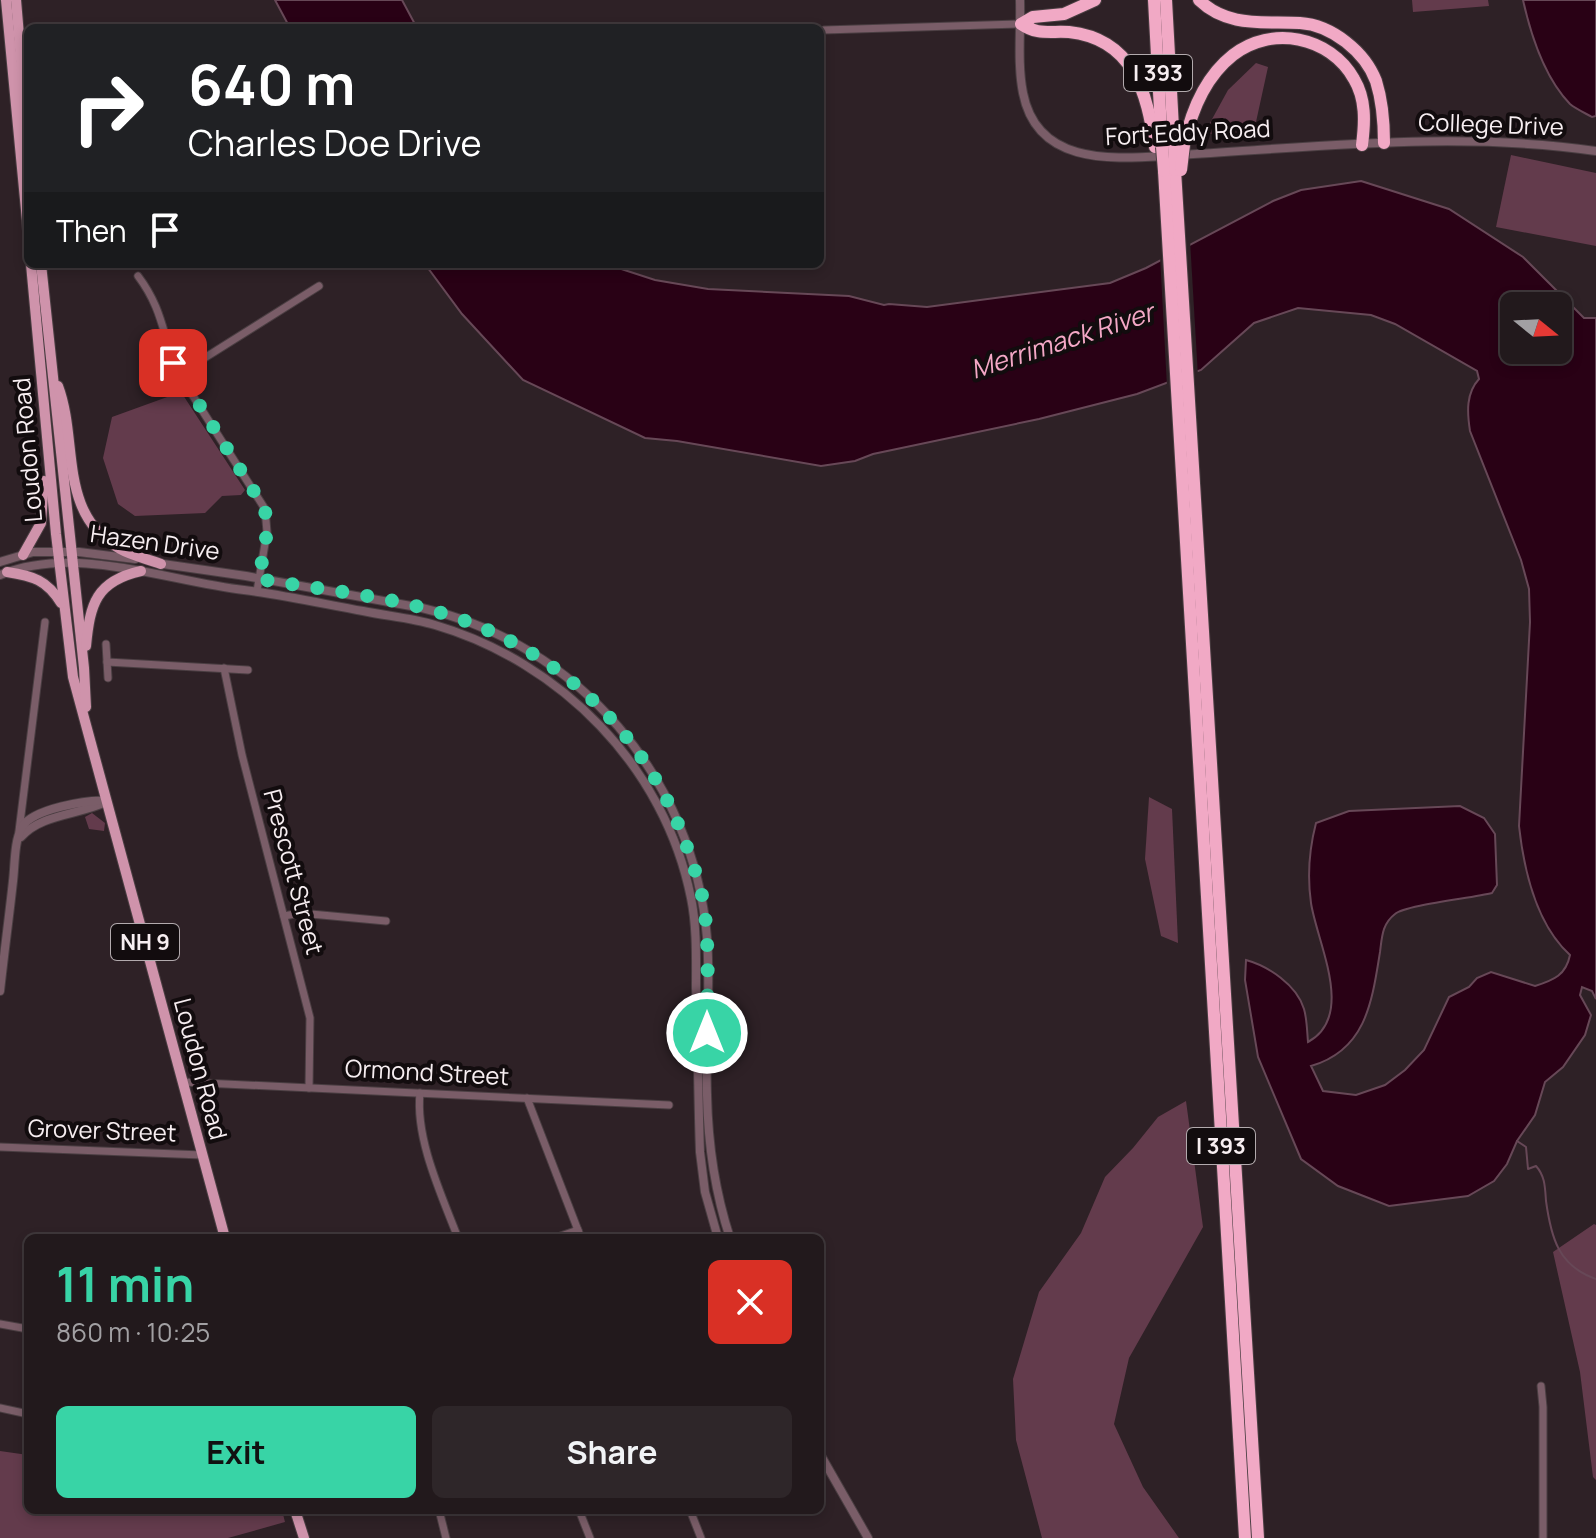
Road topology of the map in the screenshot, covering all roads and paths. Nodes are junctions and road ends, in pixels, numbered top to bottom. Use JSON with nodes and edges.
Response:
{"nodes":[{"id":1,"x":6,"y":0,"type":"edge"},
{"id":2,"x":16,"y":0,"type":"edge"},
{"id":3,"x":1020,"y":0,"type":"edge"},
{"id":4,"x":1095,"y":0,"type":"edge"},
{"id":5,"x":1154,"y":0,"type":"edge"},
{"id":6,"x":1166,"y":0,"type":"edge"},
{"id":7,"x":1199,"y":0,"type":"edge"},
{"id":8,"x":1021,"y":24,"type":"junction"},
{"id":9,"x":824,"y":30,"type":"dead end"},
{"id":10,"x":24,"y":95,"type":"edge"},
{"id":11,"x":1384,"y":143,"type":"junction"},
{"id":12,"x":1362,"y":145,"type":"junction"},
{"id":13,"x":1169,"y":146,"type":"junction"},
{"id":14,"x":1596,"y":151,"type":"edge"},
{"id":15,"x":1170,"y":170,"type":"junction"},
{"id":16,"x":24,"y":189,"type":"edge"},
{"id":17,"x":31,"y":268,"type":"edge"},
{"id":18,"x":41,"y":268,"type":"edge"},
{"id":19,"x":138,"y":276,"type":"dead end"},
{"id":20,"x":319,"y":286,"type":"dead end"},
{"id":21,"x":52,"y":370,"type":"junction"},
{"id":22,"x":179,"y":374,"type":"junction"},
{"id":23,"x":44,"y":400,"type":"junction"},
{"id":24,"x":1184,"y":409,"type":"junction"},
{"id":25,"x":71,"y":551,"type":"junction"},
{"id":26,"x":23,"y":555,"type":"junction"},
{"id":27,"x":60,"y":557,"type":"junction"},
{"id":28,"x":0,"y":562,"type":"edge"},
{"id":29,"x":73,"y":564,"type":"junction"},
{"id":30,"x":161,"y":564,"type":"junction"},
{"id":31,"x":141,"y":571,"type":"junction"},
{"id":32,"x":4,"y":574,"type":"edge"},
{"id":33,"x":259,"y":579,"type":"junction"},
{"id":34,"x":257,"y":591,"type":"junction"},
{"id":35,"x":64,"y":607,"type":"junction"},
{"id":36,"x":45,"y":622,"type":"dead end"},
{"id":37,"x":106,"y":644,"type":"dead end"},
{"id":38,"x":107,"y":662,"type":"junction"},
{"id":39,"x":84,"y":668,"type":"junction"},
{"id":40,"x":224,"y":668,"type":"junction"},
{"id":41,"x":248,"y":670,"type":"dead end"},
{"id":42,"x":108,"y":678,"type":"dead end"},
{"id":43,"x":87,"y":725,"type":"junction"},
{"id":44,"x":107,"y":801,"type":"junction"},
{"id":45,"x":18,"y":841,"type":"junction"},
{"id":46,"x":284,"y":916,"type":"junction"},
{"id":47,"x":386,"y":921,"type":"dead end"},
{"id":48,"x":0,"y":991,"type":"edge"},
{"id":49,"x":183,"y":1082,"type":"junction"},
{"id":50,"x":309,"y":1088,"type":"junction"},
{"id":51,"x":420,"y":1093,"type":"junction"},
{"id":52,"x":527,"y":1098,"type":"junction"},
{"id":53,"x":669,"y":1105,"type":"dead end"},
{"id":54,"x":0,"y":1147,"type":"edge"},
{"id":55,"x":202,"y":1155,"type":"junction"},
{"id":56,"x":224,"y":1234,"type":"edge"},
{"id":57,"x":457,"y":1234,"type":"edge"},
{"id":58,"x":580,"y":1234,"type":"edge"},
{"id":59,"x":717,"y":1234,"type":"edge"},
{"id":60,"x":729,"y":1234,"type":"edge"},
{"id":61,"x":0,"y":1324,"type":"edge"},
{"id":62,"x":24,"y":1328,"type":"edge"},
{"id":63,"x":1541,"y":1386,"type":"dead end"},
{"id":64,"x":0,"y":1408,"type":"edge"},
{"id":65,"x":24,"y":1413,"type":"edge"},
{"id":66,"x":824,"y":1453,"type":"edge"},
{"id":67,"x":824,"y":1459,"type":"edge"},
{"id":68,"x":831,"y":1469,"type":"junction"},
{"id":69,"x":296,"y":1514,"type":"edge"},
{"id":70,"x":440,"y":1514,"type":"edge"},
{"id":71,"x":581,"y":1514,"type":"edge"},
{"id":72,"x":692,"y":1514,"type":"edge"},
{"id":73,"x":304,"y":1538,"type":"edge"},
{"id":74,"x":446,"y":1538,"type":"edge"},
{"id":75,"x":590,"y":1538,"type":"edge"},
{"id":76,"x":701,"y":1538,"type":"edge"},
{"id":77,"x":868,"y":1538,"type":"edge"},
{"id":78,"x":1245,"y":1538,"type":"edge"},
{"id":79,"x":1258,"y":1538,"type":"edge"},
{"id":80,"x":1543,"y":1538,"type":"edge"}],
"edges":[{"from":1,"to":16,"type":"main road"},
{"from":2,"to":10,"type":"main road"},
{"from":3,"to":8,"type":"street","name":"Fort Eddy Road"},
{"from":4,"to":8,"type":"highway"},
{"from":5,"to":13,"type":"highway","number":"I 393"},
{"from":6,"to":13,"type":"highway","number":"I 393"},
{"from":7,"to":11,"type":"highway"},
{"from":8,"to":9,"type":"street"},
{"from":8,"to":12,"type":"street","name":"Fort Eddy Road"},
{"from":8,"to":13,"type":"highway"},
{"from":11,"to":12,"type":"street","name":"Fort Eddy Road"},
{"from":11,"to":14,"type":"street","name":"College Drive"},
{"from":12,"to":13,"type":"highway"},
{"from":13,"to":15,"type":"highway","number":"I 393","bridge":true},
{"from":13,"to":15,"type":"highway"},
{"from":15,"to":24,"type":"highway","number":"I 393"},
{"from":15,"to":24,"type":"highway","number":"I 393"},
{"from":17,"to":23,"type":"main road","name":"Loudon Road","number":"NH 9"},
{"from":18,"to":21,"type":"main road","name":"Loudon Road","number":"NH 9"},
{"from":19,"to":22,"type":"street"},
{"from":20,"to":22,"type":"street"},
{"from":21,"to":25,"type":"main road","name":"Loudon Road","number":"NH 9"},
{"from":21,"to":30,"type":"main road"},
{"from":22,"to":33,"type":"street"},
{"from":23,"to":26,"type":"main road"},
{"from":23,"to":27,"type":"main road","name":"Loudon Road","number":"NH 9"},
{"from":24,"to":78,"type":"highway","number":"I 393"},
{"from":24,"to":79,"type":"highway","number":"I 393"},
{"from":25,"to":27,"type":"street","name":"Hazen Drive"},
{"from":25,"to":29,"type":"main road","name":"Loudon Road","number":"NH 9"},
{"from":25,"to":30,"type":"street","name":"Hazen Drive"},
{"from":26,"to":27,"type":"street"},
{"from":26,"to":28,"type":"street"},
{"from":27,"to":29,"type":"street","name":"Hazen Drive"},
{"from":27,"to":32,"type":"street"},
{"from":27,"to":35,"type":"main road","name":"Loudon Road","number":"NH 9"},
{"from":29,"to":31,"type":"street","name":"Hazen Drive"},
{"from":29,"to":39,"type":"main road","name":"Loudon Road","number":"NH 9"},
{"from":30,"to":33,"type":"street","name":"Hazen Drive"},
{"from":31,"to":34,"type":"street","name":"Hazen Drive"},
{"from":31,"to":39,"type":"main road"},
{"from":32,"to":35,"type":"main road"},
{"from":33,"to":34,"type":"street"},
{"from":33,"to":60,"type":"street","name":"Hazen Drive"},
{"from":34,"to":59,"type":"street","name":"Hazen Drive"},
{"from":35,"to":43,"type":"main road","name":"Loudon Road","number":"NH 9"},
{"from":36,"to":45,"type":"street"},
{"from":37,"to":38,"type":"street"},
{"from":38,"to":40,"type":"street"},
{"from":38,"to":42,"type":"street"},
{"from":39,"to":43,"type":"main road","name":"Loudon Road","number":"NH 9"},
{"from":40,"to":41,"type":"street"},
{"from":40,"to":46,"type":"street","name":"Prescott Street"},
{"from":43,"to":44,"type":"main road","name":"Loudon Road","number":"NH 9"},
{"from":44,"to":45,"type":"street"},
{"from":44,"to":49,"type":"main road","name":"Loudon Road","number":"NH 9"},
{"from":45,"to":48,"type":"street"},
{"from":46,"to":47,"type":"street"},
{"from":46,"to":50,"type":"street","name":"Prescott Street"},
{"from":49,"to":50,"type":"street","name":"Ormond Street"},
{"from":49,"to":55,"type":"main road","name":"Loudon Road","number":"NH 9"},
{"from":50,"to":51,"type":"street","name":"Ormond Street"},
{"from":51,"to":52,"type":"street","name":"Ormond Street"},
{"from":51,"to":57,"type":"street"},
{"from":52,"to":53,"type":"street","name":"Ormond Street"},
{"from":52,"to":58,"type":"street"},
{"from":54,"to":55,"type":"street","name":"Grover Street"},
{"from":55,"to":56,"type":"main road","name":"Loudon Road","number":"NH 9"},
{"from":61,"to":62,"type":"street"},
{"from":63,"to":80,"type":"street"},
{"from":64,"to":65,"type":"street"},
{"from":66,"to":68,"type":"street"},
{"from":67,"to":68,"type":"street"},
{"from":68,"to":77,"type":"street"},
{"from":69,"to":73,"type":"main road"},
{"from":70,"to":74,"type":"street"},
{"from":71,"to":75,"type":"street"},
{"from":72,"to":76,"type":"street"}]}
